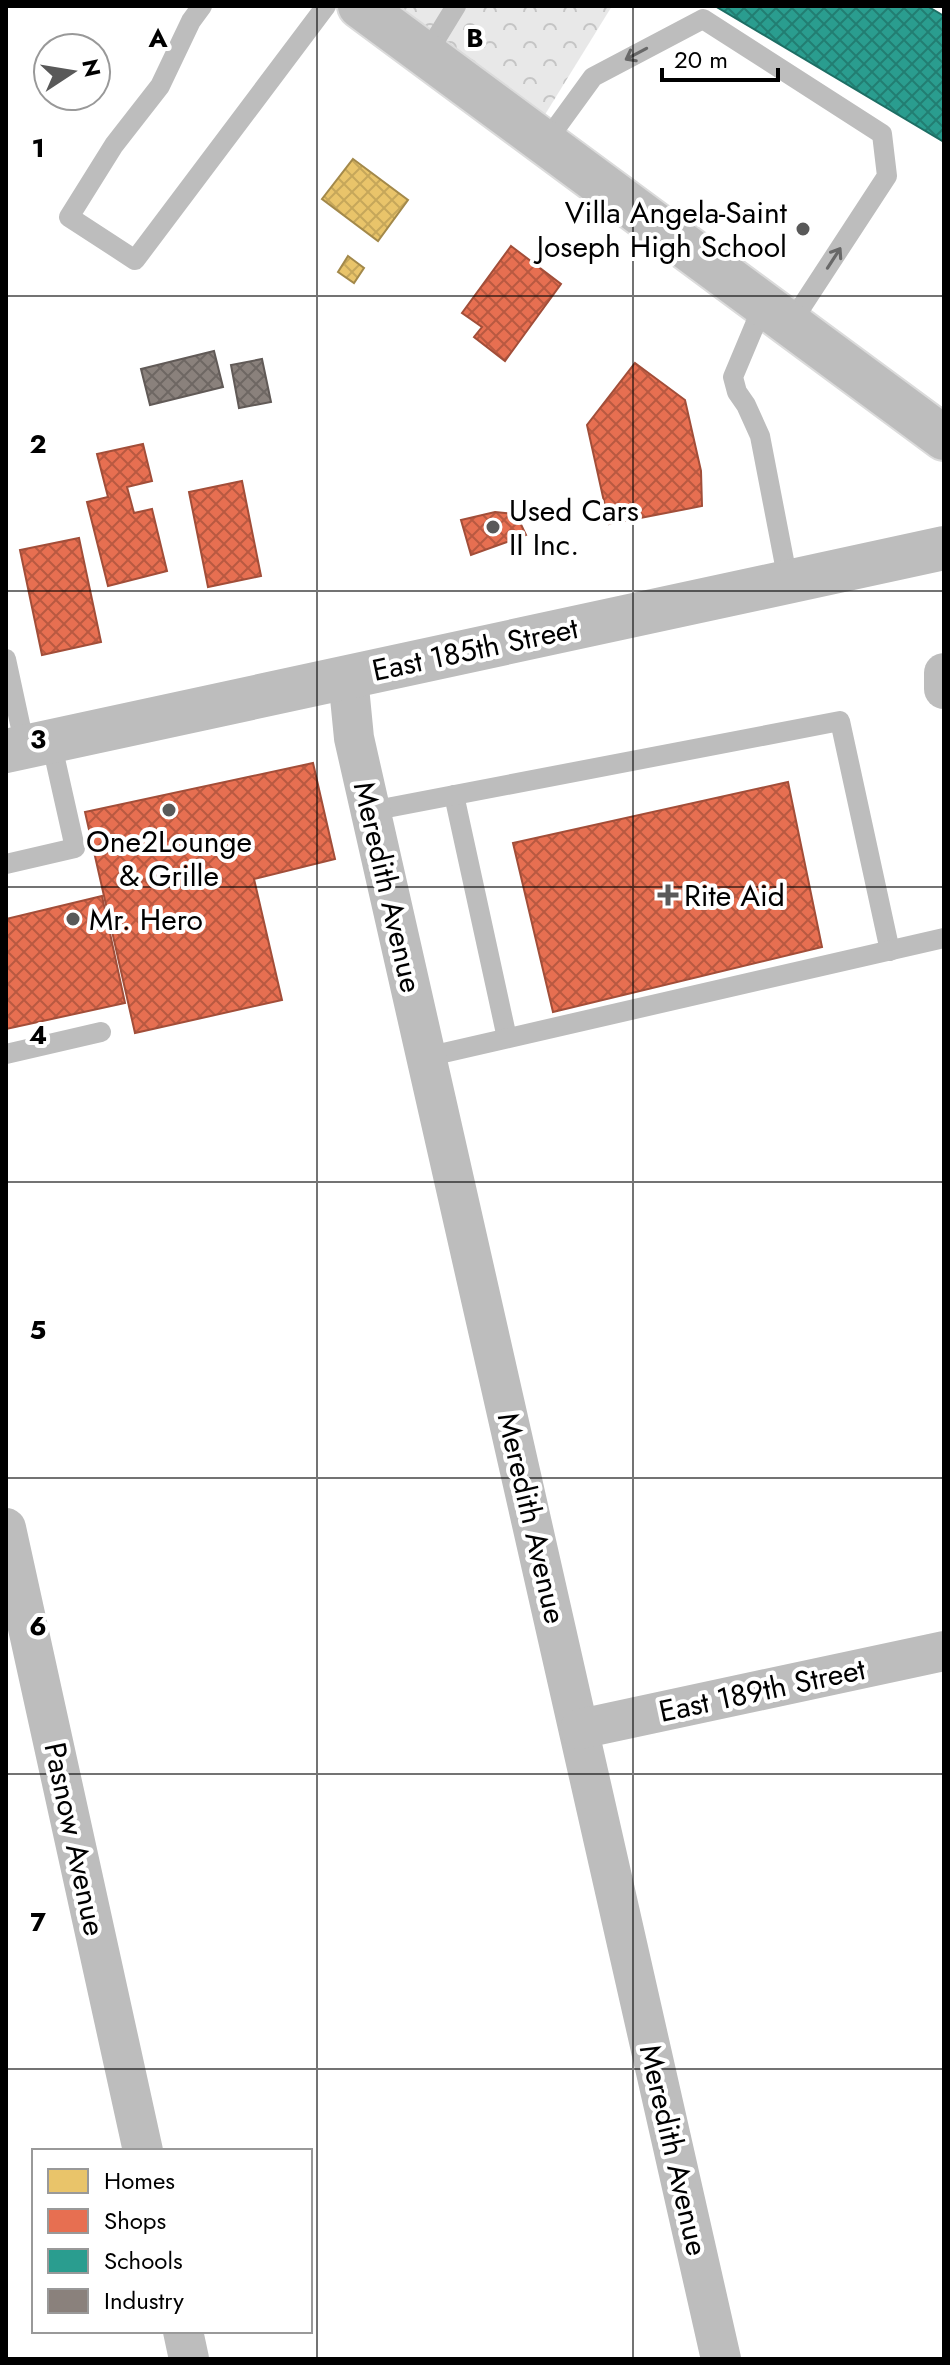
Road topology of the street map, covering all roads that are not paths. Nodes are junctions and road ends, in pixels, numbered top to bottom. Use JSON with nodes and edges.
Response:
{"nodes":[{"id":1,"x":202,"y":6,"type":"edge"},
{"id":2,"x":326,"y":6,"type":"edge"},
{"id":3,"x":360,"y":6,"type":"edge"},
{"id":4,"x":456,"y":6,"type":"edge"},
{"id":5,"x":426,"y":55,"type":"junction"},
{"id":6,"x":545,"y":143,"type":"junction"},
{"id":7,"x":777,"y":313,"type":"junction"},
{"id":8,"x":944,"y":438,"type":"edge"},
{"id":9,"x":944,"y":548,"type":"edge"},
{"id":10,"x":788,"y":581,"type":"junction"},
{"id":11,"x":6,"y":659,"type":"edge"},
{"id":12,"x":944,"y":673,"type":"edge"},
{"id":13,"x":348,"y":677,"type":"junction"},
{"id":14,"x":944,"y":689,"type":"edge"},
{"id":15,"x":27,"y":746,"type":"edge"},
{"id":16,"x":454,"y":795,"type":"junction"},
{"id":17,"x":371,"y":811,"type":"junction"},
{"id":18,"x":6,"y":864,"type":"edge"},
{"id":19,"x":944,"y":938,"type":"edge"},
{"id":20,"x":890,"y":951,"type":"junction"},
{"id":21,"x":101,"y":1032,"type":"dead end"},
{"id":22,"x":507,"y":1038,"type":"junction"},
{"id":23,"x":6,"y":1054,"type":"edge"},
{"id":24,"x":426,"y":1057,"type":"junction"},
{"id":25,"x":6,"y":1528,"type":"edge"},
{"id":26,"x":944,"y":1651,"type":"edge"},
{"id":27,"x":580,"y":1729,"type":"junction"},
{"id":28,"x":143,"y":2149,"type":"edge"},
{"id":29,"x":183,"y":2333,"type":"edge"},
{"id":30,"x":189,"y":2359,"type":"edge"},
{"id":31,"x":721,"y":2359,"type":"edge"}],
"edges":[{"from":1,"to":2,"type":"lane"},
{"from":3,"to":5,"type":"street"},
{"from":4,"to":5,"type":"lane"},
{"from":5,"to":6,"type":"street"},
{"from":6,"to":7,"type":"street"},
{"from":7,"to":6,"type":"lane","one_way":true},
{"from":7,"to":8,"type":"street"},
{"from":7,"to":10,"type":"lane"},
{"from":9,"to":10,"type":"street","name":"East 185th Street"},
{"from":10,"to":13,"type":"street","name":"East 185th Street"},
{"from":11,"to":15,"type":"lane"},
{"from":12,"to":14,"type":"street"},
{"from":13,"to":15,"type":"street","name":"East 185th Street"},
{"from":13,"to":17,"type":"street","name":"Meredith Avenue"},
{"from":15,"to":18,"type":"lane"},
{"from":16,"to":17,"type":"lane"},
{"from":16,"to":20,"type":"lane"},
{"from":16,"to":22,"type":"lane"},
{"from":17,"to":24,"type":"street","name":"Meredith Avenue"},
{"from":19,"to":20,"type":"lane"},
{"from":20,"to":22,"type":"lane"},
{"from":21,"to":23,"type":"lane"},
{"from":22,"to":24,"type":"lane"},
{"from":24,"to":27,"type":"street","name":"Meredith Avenue"},
{"from":25,"to":28,"type":"street","name":"Pasnow Avenue"},
{"from":26,"to":27,"type":"street","name":"East 189th Street"},
{"from":27,"to":31,"type":"street","name":"Meredith Avenue"},
{"from":29,"to":30,"type":"street"}]}
